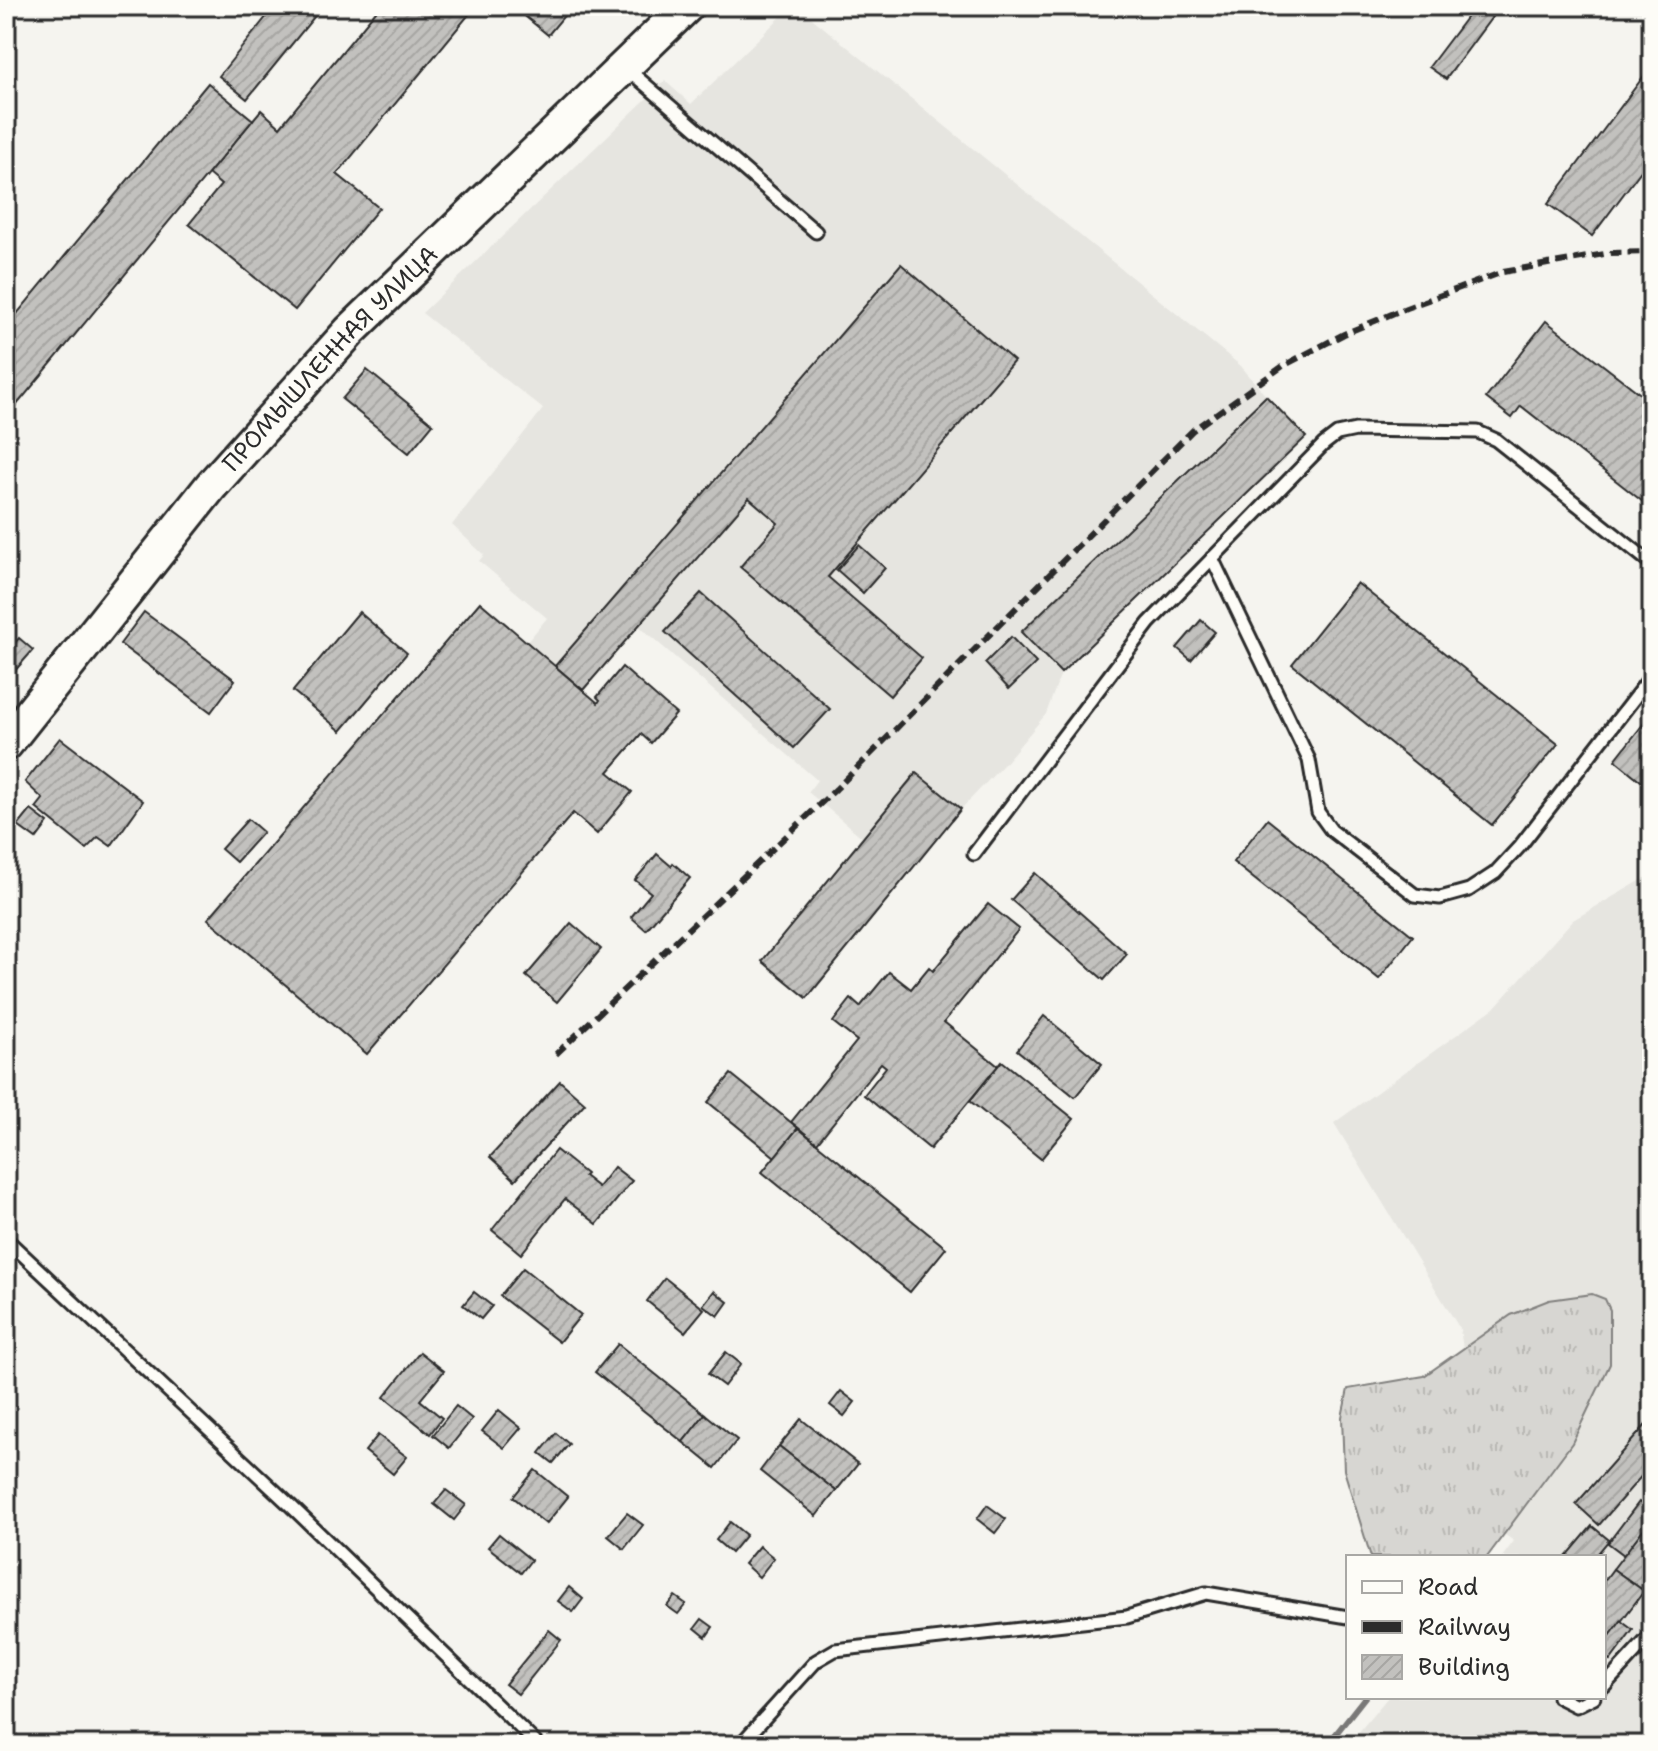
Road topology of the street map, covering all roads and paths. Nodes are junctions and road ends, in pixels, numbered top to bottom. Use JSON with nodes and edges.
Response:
{"nodes":[{"id":1,"x":687,"y":6,"type":"edge"},
{"id":2,"x":624,"y":67,"type":"junction"},
{"id":3,"x":816,"y":232,"type":"dead end"},
{"id":4,"x":1212,"y":558,"type":"junction"},
{"id":5,"x":1652,"y":564,"type":"edge"},
{"id":6,"x":1652,"y":675,"type":"edge"},
{"id":7,"x":6,"y":744,"type":"edge"},
{"id":8,"x":974,"y":854,"type":"dead end"},
{"id":9,"x":6,"y":1239,"type":"edge"},
{"id":10,"x":1346,"y":1617,"type":"edge"},
{"id":11,"x":1652,"y":1634,"type":"edge"},
{"id":12,"x":1606,"y":1684,"type":"edge"},
{"id":13,"x":1562,"y":1699,"type":"edge"},
{"id":14,"x":1590,"y":1699,"type":"edge"},
{"id":15,"x":538,"y":1745,"type":"edge"},
{"id":16,"x":740,"y":1745,"type":"edge"}],
"edges":[{"from":1,"to":2,"type":"street","name":"ПРОМЫШЛЕННАЯ УЛИЦА"},
{"from":2,"to":3,"type":"lane"},
{"from":2,"to":7,"type":"street","name":"ПРОМЫШЛЕННАЯ УЛИЦА"},
{"from":4,"to":5,"type":"lane"},
{"from":4,"to":6,"type":"lane"},
{"from":4,"to":8,"type":"lane"},
{"from":9,"to":15,"type":"lane"},
{"from":10,"to":16,"type":"lane"},
{"from":11,"to":12,"type":"lane"},
{"from":13,"to":14,"type":"lane"}]}
